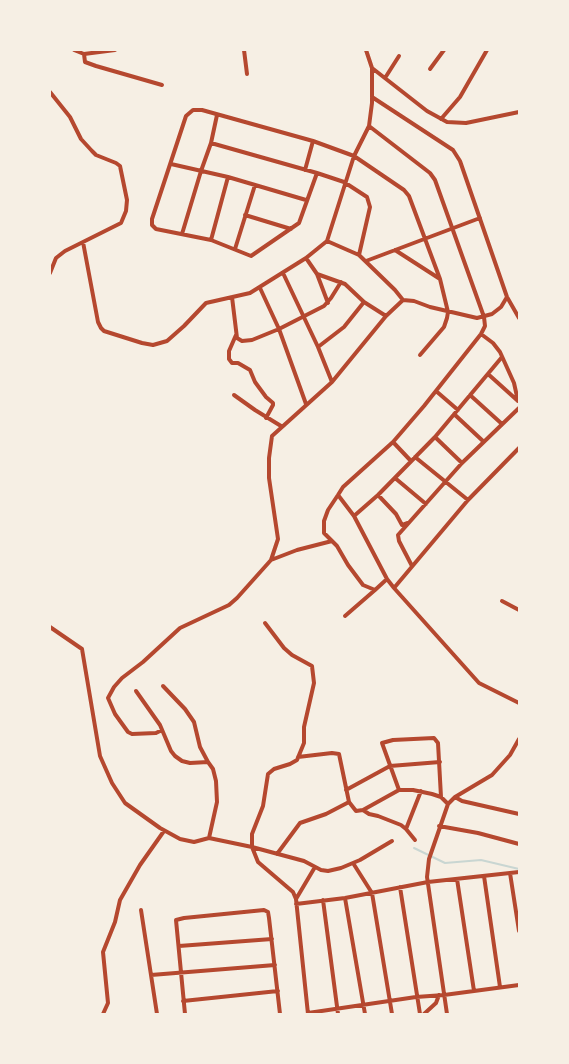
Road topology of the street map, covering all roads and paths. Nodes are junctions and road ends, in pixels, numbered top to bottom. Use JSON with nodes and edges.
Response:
{"nodes":[{"id":1,"x":74,"y":50,"type":"edge"},
{"id":2,"x":114,"y":50,"type":"edge"},
{"id":3,"x":244,"y":50,"type":"edge"},
{"id":4,"x":366,"y":50,"type":"edge"},
{"id":5,"x":444,"y":50,"type":"edge"},
{"id":6,"x":487,"y":50,"type":"edge"},
{"id":7,"x":84,"y":54,"type":"junction"},
{"id":8,"x":400,"y":56,"type":"dead end"},
{"id":9,"x":372,"y":68,"type":"junction"},
{"id":10,"x":430,"y":69,"type":"dead end"},
{"id":11,"x":247,"y":74,"type":"dead end"},
{"id":12,"x":385,"y":78,"type":"junction"},
{"id":13,"x":162,"y":85,"type":"dead end"},
{"id":14,"x":50,"y":92,"type":"edge"},
{"id":15,"x":372,"y":97,"type":"junction"},
{"id":16,"x":519,"y":112,"type":"edge"},
{"id":17,"x":218,"y":116,"type":"junction"},
{"id":18,"x":441,"y":119,"type":"junction"},
{"id":19,"x":369,"y":126,"type":"junction"},
{"id":20,"x":313,"y":141,"type":"junction"},
{"id":21,"x":211,"y":143,"type":"junction"},
{"id":22,"x":354,"y":156,"type":"junction"},
{"id":23,"x":171,"y":164,"type":"junction"},
{"id":24,"x":305,"y":170,"type":"junction"},
{"id":25,"x":201,"y":171,"type":"junction"},
{"id":26,"x":316,"y":173,"type":"junction"},
{"id":27,"x":228,"y":177,"type":"junction"},
{"id":28,"x":344,"y":182,"type":"junction"},
{"id":29,"x":255,"y":185,"type":"junction"},
{"id":30,"x":306,"y":200,"type":"junction"},
{"id":31,"x":245,"y":215,"type":"junction"},
{"id":32,"x":480,"y":218,"type":"junction"},
{"id":33,"x":452,"y":228,"type":"junction"},
{"id":34,"x":291,"y":229,"type":"junction"},
{"id":35,"x":182,"y":234,"type":"junction"},
{"id":36,"x":424,"y":238,"type":"junction"},
{"id":37,"x":211,"y":240,"type":"junction"},
{"id":38,"x":327,"y":241,"type":"junction"},
{"id":39,"x":83,"y":242,"type":"junction"},
{"id":40,"x":235,"y":249,"type":"junction"},
{"id":41,"x":395,"y":250,"type":"junction"},
{"id":42,"x":360,"y":256,"type":"junction"},
{"id":43,"x":306,"y":258,"type":"junction"},
{"id":44,"x":366,"y":261,"type":"junction"},
{"id":45,"x":50,"y":272,"type":"edge"},
{"id":46,"x":283,"y":273,"type":"junction"},
{"id":47,"x":318,"y":274,"type":"junction"},
{"id":48,"x":440,"y":279,"type":"junction"},
{"id":49,"x":340,"y":282,"type":"junction"},
{"id":50,"x":260,"y":288,"type":"junction"},
{"id":51,"x":232,"y":297,"type":"junction"},
{"id":52,"x":508,"y":297,"type":"junction"},
{"id":53,"x":403,"y":300,"type":"junction"},
{"id":54,"x":364,"y":302,"type":"junction"},
{"id":55,"x":328,"y":303,"type":"junction"},
{"id":56,"x":448,"y":312,"type":"junction"},
{"id":57,"x":303,"y":316,"type":"junction"},
{"id":58,"x":386,"y":316,"type":"junction"},
{"id":59,"x":484,"y":317,"type":"junction"},
{"id":60,"x":519,"y":318,"type":"edge"},
{"id":61,"x":279,"y":329,"type":"junction"},
{"id":62,"x":481,"y":334,"type":"junction"},
{"id":63,"x":236,"y":335,"type":"junction"},
{"id":64,"x":318,"y":348,"type":"junction"},
{"id":65,"x":420,"y":355,"type":"dead end"},
{"id":66,"x":502,"y":357,"type":"junction"},
{"id":67,"x":488,"y":374,"type":"junction"},
{"id":68,"x":332,"y":382,"type":"junction"},
{"id":69,"x":436,"y":391,"type":"junction"},
{"id":70,"x":234,"y":394,"type":"dead end"},
{"id":71,"x":470,"y":395,"type":"junction"},
{"id":72,"x":518,"y":402,"type":"edge"},
{"id":73,"x":306,"y":404,"type":"junction"},
{"id":74,"x":519,"y":408,"type":"edge"},
{"id":75,"x":458,"y":410,"type":"junction"},
{"id":76,"x":454,"y":414,"type":"junction"},
{"id":77,"x":266,"y":418,"type":"junction"},
{"id":78,"x":502,"y":424,"type":"junction"},
{"id":79,"x":281,"y":426,"type":"junction"},
{"id":80,"x":435,"y":437,"type":"junction"},
{"id":81,"x":393,"y":442,"type":"junction"},
{"id":82,"x":484,"y":442,"type":"junction"},
{"id":83,"x":519,"y":448,"type":"edge"},
{"id":84,"x":415,"y":457,"type":"junction"},
{"id":85,"x":411,"y":461,"type":"junction"},
{"id":86,"x":462,"y":463,"type":"junction"},
{"id":87,"x":395,"y":478,"type":"junction"},
{"id":88,"x":445,"y":482,"type":"junction"},
{"id":89,"x":338,"y":495,"type":"junction"},
{"id":90,"x":378,"y":495,"type":"junction"},
{"id":91,"x":468,"y":500,"type":"junction"},
{"id":92,"x":426,"y":504,"type":"junction"},
{"id":93,"x":354,"y":516,"type":"junction"},
{"id":94,"x":407,"y":523,"type":"junction"},
{"id":95,"x":332,"y":541,"type":"junction"},
{"id":96,"x":271,"y":560,"type":"junction"},
{"id":97,"x":412,"y":566,"type":"junction"},
{"id":98,"x":387,"y":579,"type":"junction"},
{"id":99,"x":394,"y":588,"type":"junction"},
{"id":100,"x":375,"y":590,"type":"junction"},
{"id":101,"x":502,"y":601,"type":"dead end"},
{"id":102,"x":519,"y":610,"type":"edge"},
{"id":103,"x":345,"y":616,"type":"dead end"},
{"id":104,"x":265,"y":623,"type":"dead end"},
{"id":105,"x":50,"y":627,"type":"edge"},
{"id":106,"x":163,"y":686,"type":"dead end"},
{"id":107,"x":136,"y":691,"type":"dead end"},
{"id":108,"x":519,"y":703,"type":"edge"},
{"id":109,"x":162,"y":730,"type":"junction"},
{"id":110,"x":519,"y":739,"type":"edge"},
{"id":111,"x":298,"y":757,"type":"junction"},
{"id":112,"x":208,"y":762,"type":"junction"},
{"id":113,"x":440,"y":762,"type":"junction"},
{"id":114,"x":390,"y":766,"type":"junction"},
{"id":115,"x":346,"y":790,"type":"junction"},
{"id":116,"x":399,"y":790,"type":"junction"},
{"id":117,"x":421,"y":791,"type":"junction"},
{"id":118,"x":440,"y":797,"type":"junction"},
{"id":119,"x":455,"y":797,"type":"junction"},
{"id":120,"x":349,"y":802,"type":"junction"},
{"id":121,"x":448,"y":804,"type":"junction"},
{"id":122,"x":363,"y":810,"type":"junction"},
{"id":123,"x":519,"y":814,"type":"edge"},
{"id":124,"x":439,"y":826,"type":"junction"},
{"id":125,"x":406,"y":828,"type":"junction"},
{"id":126,"x":164,"y":831,"type":"junction"},
{"id":127,"x":208,"y":838,"type":"junction"},
{"id":128,"x":415,"y":840,"type":"dead end"},
{"id":129,"x":392,"y":841,"type":"dead end"},
{"id":130,"x":519,"y":844,"type":"edge"},
{"id":131,"x":252,"y":847,"type":"junction"},
{"id":132,"x":277,"y":854,"type":"junction"},
{"id":133,"x":354,"y":863,"type":"junction"},
{"id":134,"x":315,"y":867,"type":"junction"},
{"id":135,"x":519,"y":872,"type":"edge"},
{"id":136,"x":510,"y":873,"type":"junction"},
{"id":137,"x":484,"y":876,"type":"junction"},
{"id":138,"x":457,"y":879,"type":"junction"},
{"id":139,"x":428,"y":882,"type":"junction"},
{"id":140,"x":400,"y":887,"type":"junction"},
{"id":141,"x":372,"y":893,"type":"junction"},
{"id":142,"x":345,"y":898,"type":"junction"},
{"id":143,"x":323,"y":900,"type":"junction"},
{"id":144,"x":296,"y":902,"type":"junction"},
{"id":145,"x":141,"y":910,"type":"dead end"},
{"id":146,"x":519,"y":931,"type":"edge"},
{"id":147,"x":272,"y":938,"type":"junction"},
{"id":148,"x":179,"y":946,"type":"junction"},
{"id":149,"x":275,"y":965,"type":"junction"},
{"id":150,"x":181,"y":973,"type":"junction"},
{"id":151,"x":151,"y":975,"type":"junction"},
{"id":152,"x":519,"y":985,"type":"edge"},
{"id":153,"x":500,"y":987,"type":"junction"},
{"id":154,"x":278,"y":991,"type":"junction"},
{"id":155,"x":474,"y":991,"type":"junction"},
{"id":156,"x":442,"y":995,"type":"junction"},
{"id":157,"x":416,"y":997,"type":"junction"},
{"id":158,"x":183,"y":1001,"type":"junction"},
{"id":159,"x":389,"y":1001,"type":"junction"},
{"id":160,"x":363,"y":1006,"type":"junction"},
{"id":161,"x":338,"y":1012,"type":"edge"},
{"id":162,"x":103,"y":1014,"type":"edge"},
{"id":163,"x":157,"y":1014,"type":"edge"},
{"id":164,"x":185,"y":1014,"type":"edge"},
{"id":165,"x":280,"y":1014,"type":"edge"},
{"id":166,"x":308,"y":1014,"type":"edge"},
{"id":167,"x":365,"y":1014,"type":"edge"},
{"id":168,"x":392,"y":1014,"type":"edge"},
{"id":169,"x":420,"y":1014,"type":"edge"},
{"id":170,"x":424,"y":1014,"type":"edge"},
{"id":171,"x":447,"y":1014,"type":"edge"}],
"edges":[{"from":1,"to":7,"type":"street"},
{"from":2,"to":7,"type":"street"},
{"from":3,"to":11,"type":"street"},
{"from":4,"to":9,"type":"street"},
{"from":5,"to":10,"type":"street"},
{"from":6,"to":18,"type":"street"},
{"from":7,"to":13,"type":"street"},
{"from":8,"to":12,"type":"street"},
{"from":9,"to":12,"type":"street"},
{"from":9,"to":15,"type":"street"},
{"from":12,"to":18,"type":"street"},
{"from":14,"to":39,"type":"street"},
{"from":15,"to":19,"type":"street"},
{"from":15,"to":32,"type":"street"},
{"from":16,"to":18,"type":"street"},
{"from":17,"to":20,"type":"street"},
{"from":17,"to":21,"type":"street"},
{"from":17,"to":23,"type":"street"},
{"from":19,"to":22,"type":"street"},
{"from":19,"to":33,"type":"street"},
{"from":20,"to":22,"type":"street"},
{"from":20,"to":24,"type":"street"},
{"from":21,"to":24,"type":"street"},
{"from":21,"to":25,"type":"street"},
{"from":22,"to":28,"type":"street"},
{"from":22,"to":36,"type":"street"},
{"from":23,"to":25,"type":"street"},
{"from":23,"to":35,"type":"street"},
{"from":24,"to":26,"type":"street"},
{"from":25,"to":27,"type":"street"},
{"from":25,"to":35,"type":"street"},
{"from":26,"to":28,"type":"street"},
{"from":26,"to":30,"type":"street"},
{"from":27,"to":29,"type":"street"},
{"from":27,"to":37,"type":"street"},
{"from":28,"to":38,"type":"street"},
{"from":28,"to":42,"type":"street"},
{"from":29,"to":30,"type":"street"},
{"from":29,"to":31,"type":"street"},
{"from":30,"to":34,"type":"street"},
{"from":31,"to":34,"type":"street"},
{"from":31,"to":40,"type":"street"},
{"from":32,"to":33,"type":"street"},
{"from":32,"to":52,"type":"street"},
{"from":33,"to":36,"type":"street"},
{"from":33,"to":59,"type":"street"},
{"from":34,"to":40,"type":"street"},
{"from":35,"to":37,"type":"street"},
{"from":36,"to":41,"type":"street"},
{"from":36,"to":48,"type":"street"},
{"from":37,"to":40,"type":"street"},
{"from":38,"to":42,"type":"street"},
{"from":38,"to":43,"type":"street"},
{"from":39,"to":45,"type":"street"},
{"from":39,"to":51,"type":"street"},
{"from":41,"to":44,"type":"street"},
{"from":41,"to":48,"type":"street"},
{"from":42,"to":44,"type":"street"},
{"from":43,"to":46,"type":"street"},
{"from":43,"to":47,"type":"street"},
{"from":44,"to":53,"type":"street"},
{"from":46,"to":50,"type":"street"},
{"from":46,"to":57,"type":"street"},
{"from":47,"to":49,"type":"street"},
{"from":47,"to":55,"type":"street"},
{"from":48,"to":56,"type":"street"},
{"from":49,"to":54,"type":"street"},
{"from":49,"to":55,"type":"street"},
{"from":50,"to":51,"type":"street"},
{"from":50,"to":61,"type":"street"},
{"from":51,"to":63,"type":"street"},
{"from":52,"to":59,"type":"street"},
{"from":52,"to":60,"type":"street"},
{"from":53,"to":56,"type":"street"},
{"from":53,"to":58,"type":"street"},
{"from":54,"to":58,"type":"street"},
{"from":54,"to":64,"type":"street"},
{"from":55,"to":57,"type":"street"},
{"from":56,"to":59,"type":"street"},
{"from":56,"to":65,"type":"street"},
{"from":57,"to":61,"type":"street"},
{"from":57,"to":64,"type":"street"},
{"from":58,"to":68,"type":"street"},
{"from":59,"to":62,"type":"street"},
{"from":61,"to":63,"type":"street"},
{"from":61,"to":73,"type":"street"},
{"from":62,"to":66,"type":"street"},
{"from":62,"to":69,"type":"street"},
{"from":63,"to":77,"type":"street"},
{"from":64,"to":68,"type":"street"},
{"from":66,"to":67,"type":"street"},
{"from":66,"to":72,"type":"street"},
{"from":67,"to":71,"type":"street"},
{"from":67,"to":72,"type":"street"},
{"from":68,"to":73,"type":"street"},
{"from":69,"to":75,"type":"street"},
{"from":69,"to":81,"type":"street"},
{"from":70,"to":77,"type":"street"},
{"from":71,"to":75,"type":"street"},
{"from":71,"to":78,"type":"street"},
{"from":73,"to":79,"type":"street"},
{"from":74,"to":78,"type":"street"},
{"from":75,"to":76,"type":"street"},
{"from":76,"to":80,"type":"street"},
{"from":76,"to":82,"type":"street"},
{"from":77,"to":79,"type":"street"},
{"from":78,"to":82,"type":"street"},
{"from":79,"to":96,"type":"street"},
{"from":80,"to":84,"type":"street"},
{"from":80,"to":86,"type":"street"},
{"from":81,"to":85,"type":"street"},
{"from":81,"to":89,"type":"street"},
{"from":82,"to":86,"type":"street"},
{"from":83,"to":91,"type":"street"},
{"from":84,"to":85,"type":"street"},
{"from":84,"to":88,"type":"street"},
{"from":85,"to":87,"type":"street"},
{"from":86,"to":88,"type":"street"},
{"from":87,"to":90,"type":"street"},
{"from":87,"to":92,"type":"street"},
{"from":88,"to":91,"type":"street"},
{"from":88,"to":92,"type":"street"},
{"from":89,"to":93,"type":"street"},
{"from":89,"to":95,"type":"street"},
{"from":90,"to":93,"type":"street"},
{"from":90,"to":94,"type":"street"},
{"from":91,"to":97,"type":"street"},
{"from":92,"to":94,"type":"street"},
{"from":93,"to":98,"type":"street"},
{"from":94,"to":97,"type":"street"},
{"from":95,"to":96,"type":"street"},
{"from":95,"to":100,"type":"street"},
{"from":96,"to":109,"type":"street"},
{"from":97,"to":99,"type":"street"},
{"from":98,"to":99,"type":"street"},
{"from":98,"to":100,"type":"street"},
{"from":99,"to":108,"type":"street"},
{"from":100,"to":103,"type":"street"},
{"from":101,"to":102,"type":"street"},
{"from":104,"to":111,"type":"street"},
{"from":105,"to":126,"type":"street"},
{"from":106,"to":112,"type":"street"},
{"from":107,"to":109,"type":"street"},
{"from":109,"to":112,"type":"street"},
{"from":110,"to":119,"type":"street"},
{"from":111,"to":115,"type":"street"},
{"from":111,"to":131,"type":"street"},
{"from":112,"to":127,"type":"street"},
{"from":113,"to":114,"type":"street"},
{"from":113,"to":114,"type":"street"},
{"from":113,"to":118,"type":"street"},
{"from":114,"to":115,"type":"street"},
{"from":114,"to":116,"type":"street"},
{"from":115,"to":120,"type":"street"},
{"from":116,"to":117,"type":"street"},
{"from":116,"to":122,"type":"street"},
{"from":117,"to":118,"type":"street"},
{"from":117,"to":125,"type":"street"},
{"from":118,"to":121,"type":"street"},
{"from":119,"to":121,"type":"street"},
{"from":119,"to":123,"type":"street"},
{"from":120,"to":122,"type":"street"},
{"from":120,"to":132,"type":"street"},
{"from":121,"to":124,"type":"street"},
{"from":122,"to":125,"type":"street"},
{"from":124,"to":130,"type":"street"},
{"from":124,"to":139,"type":"street"},
{"from":125,"to":128,"type":"street"},
{"from":126,"to":127,"type":"street"},
{"from":126,"to":162,"type":"street"},
{"from":127,"to":131,"type":"street"},
{"from":129,"to":133,"type":"street"},
{"from":131,"to":132,"type":"street"},
{"from":131,"to":144,"type":"street"},
{"from":132,"to":134,"type":"street"},
{"from":133,"to":134,"type":"street"},
{"from":133,"to":141,"type":"street"},
{"from":134,"to":144,"type":"street"},
{"from":135,"to":136,"type":"street"},
{"from":136,"to":137,"type":"street"},
{"from":136,"to":146,"type":"street"},
{"from":137,"to":138,"type":"street"},
{"from":137,"to":153,"type":"street"},
{"from":138,"to":139,"type":"street"},
{"from":138,"to":155,"type":"street"},
{"from":139,"to":140,"type":"street"},
{"from":139,"to":156,"type":"street"},
{"from":140,"to":141,"type":"street"},
{"from":140,"to":157,"type":"street"},
{"from":141,"to":142,"type":"street"},
{"from":141,"to":159,"type":"street"},
{"from":142,"to":143,"type":"street"},
{"from":142,"to":160,"type":"street"},
{"from":143,"to":144,"type":"street"},
{"from":143,"to":161,"type":"street"},
{"from":144,"to":166,"type":"street"},
{"from":145,"to":151,"type":"street"},
{"from":147,"to":148,"type":"street"},
{"from":147,"to":148,"type":"street"},
{"from":147,"to":149,"type":"street"},
{"from":148,"to":150,"type":"street"},
{"from":149,"to":150,"type":"street"},
{"from":149,"to":154,"type":"street"},
{"from":150,"to":151,"type":"street"},
{"from":150,"to":158,"type":"street"},
{"from":151,"to":163,"type":"street"},
{"from":152,"to":153,"type":"street"},
{"from":153,"to":155,"type":"street"},
{"from":154,"to":158,"type":"street"},
{"from":154,"to":165,"type":"street"},
{"from":155,"to":156,"type":"street"},
{"from":156,"to":157,"type":"street"},
{"from":156,"to":170,"type":"street"},
{"from":156,"to":171,"type":"street"},
{"from":157,"to":159,"type":"street"},
{"from":157,"to":169,"type":"street"},
{"from":158,"to":164,"type":"street"},
{"from":159,"to":160,"type":"street"},
{"from":159,"to":168,"type":"street"},
{"from":160,"to":161,"type":"street"},
{"from":160,"to":167,"type":"street"},
{"from":161,"to":166,"type":"street"}]}
